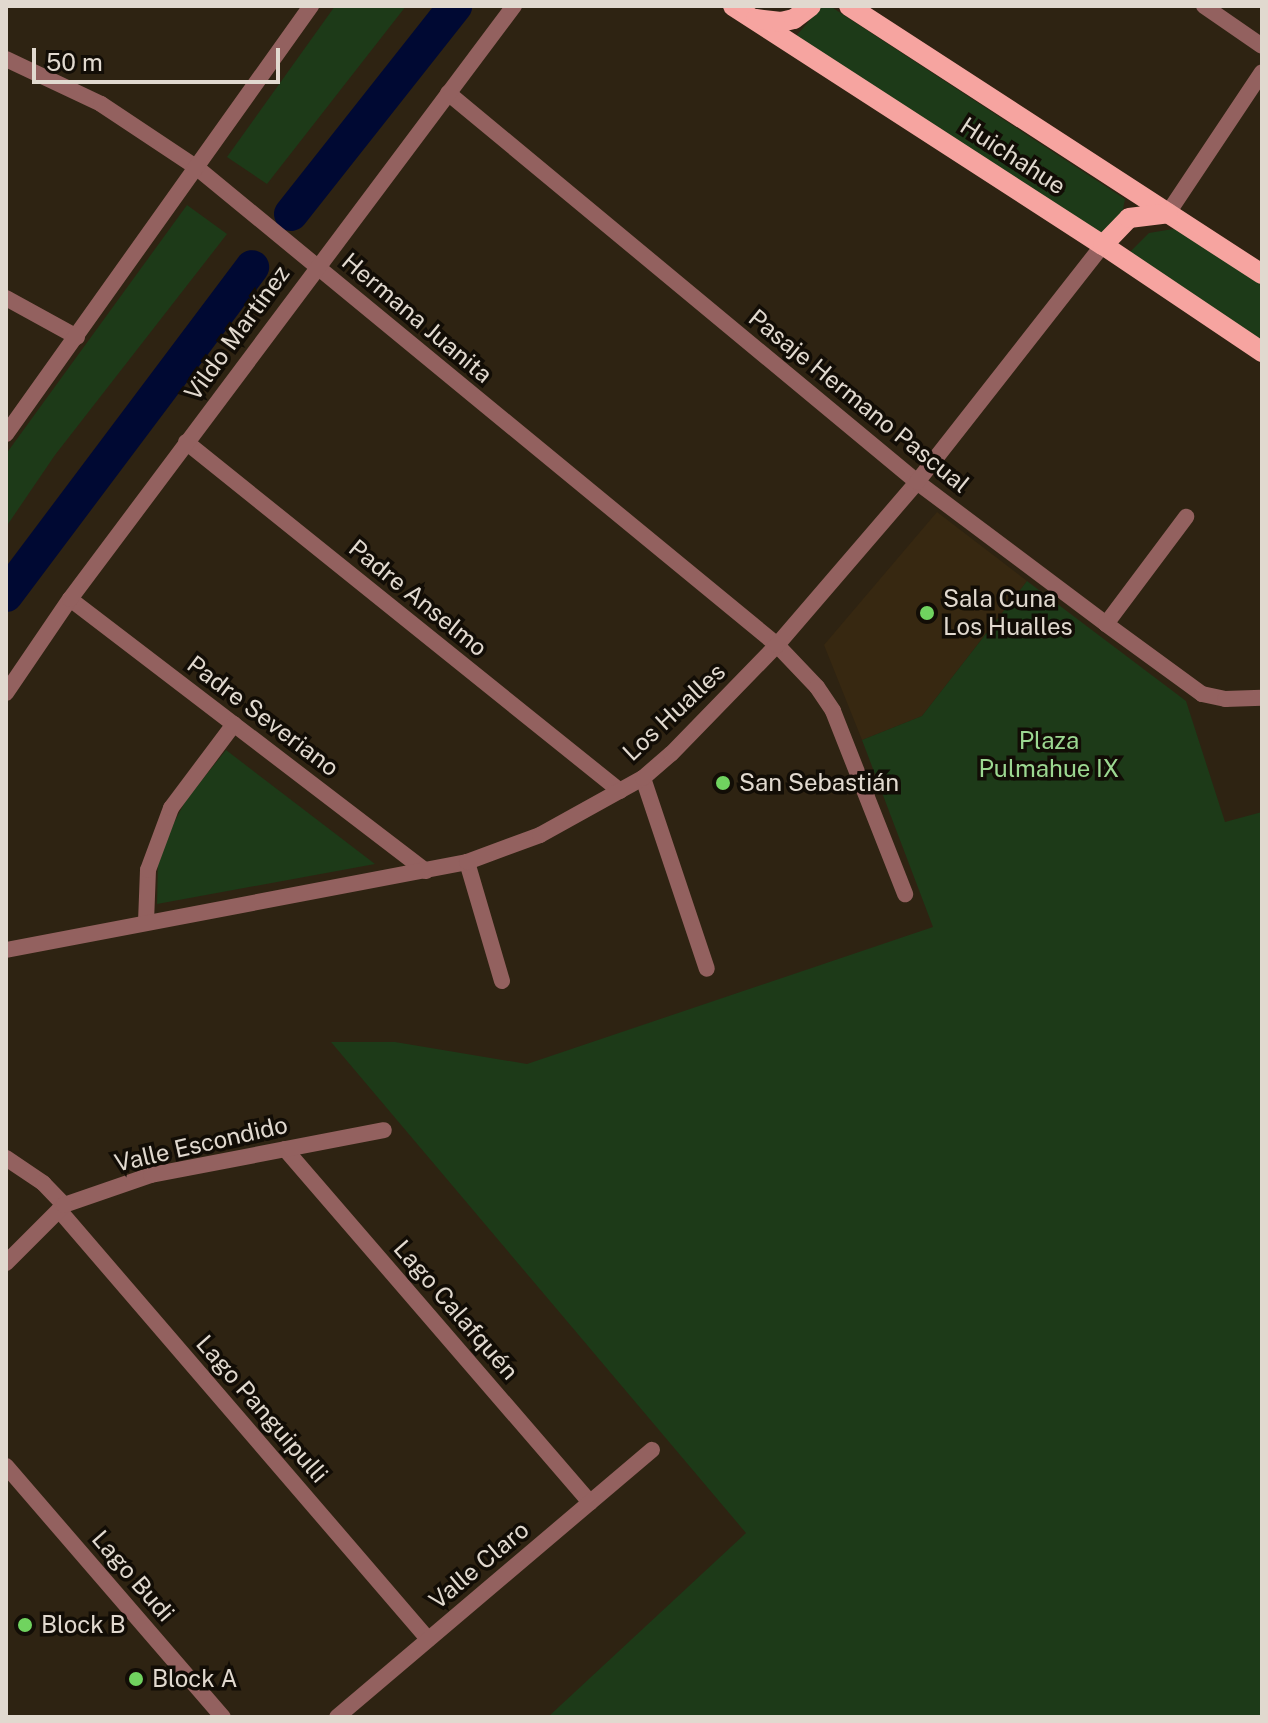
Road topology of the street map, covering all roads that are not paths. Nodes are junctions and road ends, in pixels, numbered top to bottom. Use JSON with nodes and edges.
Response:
{"nodes":[{"id":1,"x":311,"y":6,"type":"edge"},
{"id":2,"x":514,"y":6,"type":"edge"},
{"id":3,"x":811,"y":6,"type":"edge"},
{"id":4,"x":849,"y":6,"type":"edge"},
{"id":5,"x":1204,"y":6,"type":"edge"},
{"id":6,"x":737,"y":9,"type":"edge"},
{"id":7,"x":1262,"y":46,"type":"edge"},
{"id":8,"x":6,"y":59,"type":"edge"},
{"id":9,"x":1262,"y":72,"type":"edge"},
{"id":10,"x":448,"y":93,"type":"junction"},
{"id":11,"x":196,"y":167,"type":"junction"},
{"id":12,"x":1168,"y":213,"type":"junction"},
{"id":13,"x":1103,"y":245,"type":"junction"},
{"id":14,"x":317,"y":266,"type":"junction"},
{"id":15,"x":1262,"y":274,"type":"edge"},
{"id":16,"x":6,"y":298,"type":"edge"},
{"id":17,"x":77,"y":337,"type":"junction"},
{"id":18,"x":1262,"y":352,"type":"edge"},
{"id":19,"x":6,"y":434,"type":"edge"},
{"id":20,"x":186,"y":442,"type":"junction"},
{"id":21,"x":917,"y":482,"type":"junction"},
{"id":22,"x":1186,"y":517,"type":"dead end"},
{"id":23,"x":70,"y":599,"type":"junction"},
{"id":24,"x":1106,"y":624,"type":"junction"},
{"id":25,"x":777,"y":645,"type":"junction"},
{"id":26,"x":6,"y":693,"type":"edge"},
{"id":27,"x":1262,"y":698,"type":"edge"},
{"id":28,"x":234,"y":724,"type":"junction"},
{"id":29,"x":643,"y":778,"type":"junction"},
{"id":30,"x":620,"y":791,"type":"junction"},
{"id":31,"x":467,"y":862,"type":"junction"},
{"id":32,"x":426,"y":871,"type":"junction"},
{"id":33,"x":905,"y":894,"type":"dead end"},
{"id":34,"x":146,"y":922,"type":"junction"},
{"id":35,"x":6,"y":950,"type":"edge"},
{"id":36,"x":707,"y":969,"type":"dead end"},
{"id":37,"x":502,"y":981,"type":"dead end"},
{"id":38,"x":384,"y":1130,"type":"dead end"},
{"id":39,"x":285,"y":1149,"type":"junction"},
{"id":40,"x":6,"y":1158,"type":"edge"},
{"id":41,"x":62,"y":1208,"type":"junction"},
{"id":42,"x":6,"y":1233,"type":"edge"},
{"id":43,"x":18,"y":1248,"type":"junction"},
{"id":44,"x":6,"y":1263,"type":"edge"},
{"id":45,"x":652,"y":1450,"type":"dead end"},
{"id":46,"x":6,"y":1466,"type":"edge"},
{"id":47,"x":590,"y":1502,"type":"junction"},
{"id":48,"x":428,"y":1639,"type":"junction"},
{"id":49,"x":223,"y":1717,"type":"edge"},
{"id":50,"x":337,"y":1717,"type":"edge"}],
"edges":[{"from":1,"to":11,"type":"street"},
{"from":2,"to":10,"type":"street","name":"Vildo Martínez"},
{"from":3,"to":6,"type":"main road"},
{"from":4,"to":12,"type":"main road","name":"Huichahue"},
{"from":5,"to":7,"type":"street"},
{"from":6,"to":13,"type":"main road","name":"Huichahue"},
{"from":8,"to":11,"type":"street","name":"Hermana Juanita"},
{"from":9,"to":12,"type":"street"},
{"from":10,"to":14,"type":"street","name":"Vildo Martínez"},
{"from":10,"to":21,"type":"street","name":"Pasaje Hermano Pascual"},
{"from":11,"to":14,"type":"street","name":"Hermana Juanita"},
{"from":11,"to":17,"type":"street"},
{"from":12,"to":13,"type":"main road"},
{"from":12,"to":15,"type":"main road","name":"Huichahue"},
{"from":13,"to":18,"type":"main road","name":"Huichahue"},
{"from":13,"to":21,"type":"street","name":"Los Hualles"},
{"from":14,"to":20,"type":"street","name":"Vildo Martínez"},
{"from":14,"to":25,"type":"street","name":"Hermana Juanita"},
{"from":16,"to":17,"type":"street"},
{"from":17,"to":19,"type":"street"},
{"from":20,"to":23,"type":"street","name":"Vildo Martínez"},
{"from":20,"to":30,"type":"street","name":"Padre Anselmo"},
{"from":21,"to":24,"type":"street","name":"Pasaje Hermano Pascual"},
{"from":21,"to":25,"type":"street","name":"Los Hualles"},
{"from":22,"to":24,"type":"street"},
{"from":23,"to":26,"type":"street","name":"Vildo Martínez"},
{"from":23,"to":28,"type":"street","name":"Padre Severiano"},
{"from":24,"to":27,"type":"street","name":"Pasaje Hermano Pascual"},
{"from":25,"to":29,"type":"street","name":"Los Hualles"},
{"from":25,"to":33,"type":"street","name":"Hermana Juanita"},
{"from":28,"to":32,"type":"street","name":"Padre Severiano"},
{"from":28,"to":34,"type":"street"},
{"from":29,"to":30,"type":"street","name":"Los Hualles"},
{"from":29,"to":36,"type":"street"},
{"from":30,"to":31,"type":"street","name":"Los Hualles"},
{"from":31,"to":32,"type":"street","name":"Los Hualles"},
{"from":31,"to":37,"type":"street"},
{"from":32,"to":34,"type":"street","name":"Los Hualles"},
{"from":34,"to":35,"type":"street","name":"Los Hualles"},
{"from":38,"to":39,"type":"street","name":"Valle Escondido"},
{"from":39,"to":41,"type":"street","name":"Valle Escondido"},
{"from":39,"to":47,"type":"street","name":"Lago Calafquén"},
{"from":40,"to":41,"type":"street","name":"Lago Panguipulli"},
{"from":41,"to":43,"type":"street","name":"Valle Escondido"},
{"from":41,"to":48,"type":"street","name":"Lago Panguipulli"},
{"from":42,"to":43,"type":"street"},
{"from":43,"to":44,"type":"street","name":"Valle Escondido"},
{"from":45,"to":47,"type":"street","name":"Valle Claro"},
{"from":46,"to":49,"type":"street","name":"Lago Budi"},
{"from":47,"to":48,"type":"street","name":"Valle Claro"},
{"from":48,"to":50,"type":"street","name":"Valle Claro"}]}
